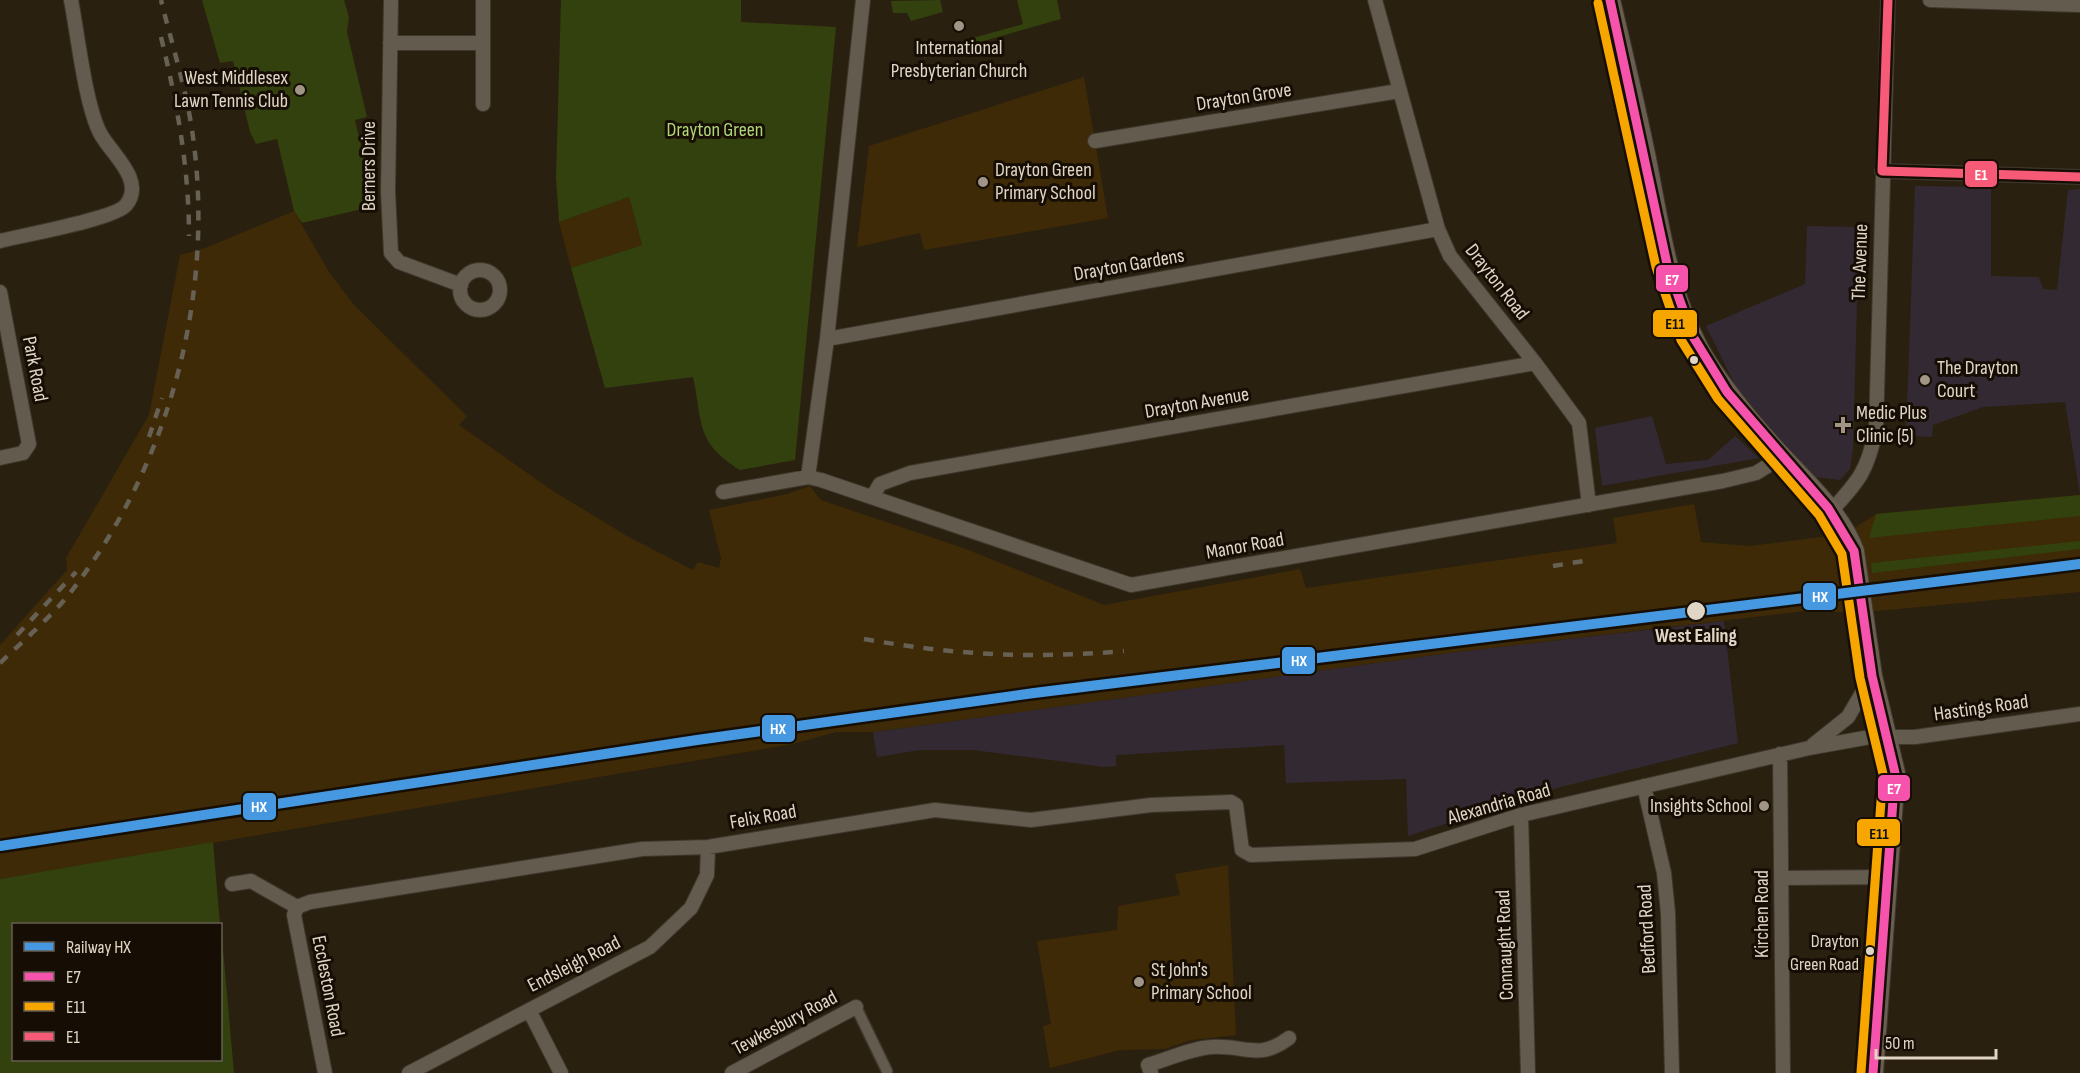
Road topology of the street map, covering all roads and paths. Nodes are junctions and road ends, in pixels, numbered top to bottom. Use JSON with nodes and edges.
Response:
{"nodes":[{"id":1,"x":71,"y":0,"type":"edge"},
{"id":2,"x":391,"y":0,"type":"edge"},
{"id":3,"x":483,"y":0,"type":"edge"},
{"id":4,"x":863,"y":0,"type":"edge"},
{"id":5,"x":1375,"y":0,"type":"edge"},
{"id":6,"x":1610,"y":0,"type":"edge"},
{"id":7,"x":1888,"y":0,"type":"edge"},
{"id":8,"x":1930,"y":0,"type":"edge"},
{"id":9,"x":2080,"y":5,"type":"edge"},
{"id":10,"x":390,"y":43,"type":"junction"},
{"id":11,"x":483,"y":43,"type":"junction"},
{"id":12,"x":1399,"y":91,"type":"junction"},
{"id":13,"x":483,"y":104,"type":"dead end"},
{"id":14,"x":1095,"y":141,"type":"dead end"},
{"id":15,"x":1882,"y":171,"type":"junction"},
{"id":16,"x":2080,"y":177,"type":"edge"},
{"id":17,"x":1438,"y":230,"type":"junction"},
{"id":18,"x":0,"y":241,"type":"edge"},
{"id":19,"x":461,"y":285,"type":"dead end"},
{"id":20,"x":0,"y":292,"type":"edge"},
{"id":21,"x":827,"y":339,"type":"junction"},
{"id":22,"x":1535,"y":363,"type":"junction"},
{"id":23,"x":1782,"y":457,"type":"junction"},
{"id":24,"x":0,"y":458,"type":"edge"},
{"id":25,"x":808,"y":477,"type":"junction"},
{"id":26,"x":723,"y":492,"type":"dead end"},
{"id":27,"x":873,"y":496,"type":"junction"},
{"id":28,"x":1589,"y":505,"type":"junction"},
{"id":29,"x":1831,"y":511,"type":"junction"},
{"id":30,"x":1872,"y":676,"type":"junction"},
{"id":31,"x":2080,"y":714,"type":"edge"},
{"id":32,"x":1888,"y":738,"type":"junction"},
{"id":33,"x":1809,"y":748,"type":"junction"},
{"id":34,"x":1780,"y":754,"type":"junction"},
{"id":35,"x":1644,"y":786,"type":"junction"},
{"id":36,"x":1236,"y":805,"type":"joint"},
{"id":37,"x":1521,"y":815,"type":"junction"},
{"id":38,"x":708,"y":847,"type":"junction"},
{"id":39,"x":1890,"y":877,"type":"junction"},
{"id":40,"x":1781,"y":878,"type":"junction"},
{"id":41,"x":232,"y":884,"type":"dead end"},
{"id":42,"x":297,"y":907,"type":"junction"},
{"id":43,"x":856,"y":1007,"type":"joint"},
{"id":44,"x":529,"y":1010,"type":"junction"},
{"id":45,"x":1289,"y":1038,"type":"dead end"},
{"id":46,"x":1150,"y":1069,"type":"edge"},
{"id":47,"x":887,"y":1071,"type":"dead end"},
{"id":48,"x":325,"y":1073,"type":"edge"},
{"id":49,"x":409,"y":1073,"type":"edge"},
{"id":50,"x":561,"y":1073,"type":"edge"},
{"id":51,"x":732,"y":1073,"type":"edge"},
{"id":52,"x":1528,"y":1073,"type":"edge"},
{"id":53,"x":1672,"y":1073,"type":"edge"},
{"id":54,"x":1783,"y":1073,"type":"edge"},
{"id":55,"x":1873,"y":1073,"type":"edge"}],
"edges":[{"from":1,"to":18,"type":"street"},
{"from":2,"to":10,"type":"street","name":"Berners Drive"},
{"from":3,"to":11,"type":"street"},
{"from":4,"to":21,"type":"street"},
{"from":5,"to":12,"type":"street","name":"Drayton Road"},
{"from":6,"to":23,"type":"main road"},
{"from":7,"to":15,"type":"street","name":"The Avenue"},
{"from":8,"to":9,"type":"street"},
{"from":10,"to":11,"type":"street"},
{"from":10,"to":19,"type":"street","name":"Berners Drive"},
{"from":11,"to":13,"type":"street"},
{"from":12,"to":14,"type":"street","name":"Drayton Grove"},
{"from":12,"to":17,"type":"street","name":"Drayton Road"},
{"from":15,"to":16,"type":"street"},
{"from":15,"to":29,"type":"street","name":"The Avenue"},
{"from":17,"to":21,"type":"street","name":"Drayton Gardens"},
{"from":17,"to":22,"type":"street","name":"Drayton Road"},
{"from":20,"to":24,"type":"street","name":"Park Road"},
{"from":21,"to":25,"type":"street"},
{"from":22,"to":27,"type":"street","name":"Drayton Avenue"},
{"from":22,"to":28,"type":"street","name":"Drayton Road"},
{"from":23,"to":28,"type":"street","name":"Manor Road"},
{"from":23,"to":29,"type":"main road"},
{"from":25,"to":26,"type":"street","name":"Manor Road"},
{"from":25,"to":27,"type":"street","name":"Manor Road"},
{"from":27,"to":28,"type":"street","name":"Manor Road"},
{"from":29,"to":30,"type":"main road"},
{"from":30,"to":32,"type":"main road"},
{"from":30,"to":33,"type":"street","name":"Alexandria Road"},
{"from":31,"to":32,"type":"street","name":"Hastings Road"},
{"from":32,"to":33,"type":"street","name":"Alexandria Road"},
{"from":32,"to":39,"type":"main road"},
{"from":33,"to":34,"type":"street","name":"Alexandria Road"},
{"from":34,"to":35,"type":"street","name":"Alexandria Road"},
{"from":34,"to":40,"type":"street","name":"Kirchen Road"},
{"from":35,"to":37,"type":"street","name":"Alexandria Road"},
{"from":35,"to":53,"type":"street","name":"Bedford Road"},
{"from":36,"to":37,"type":"street","name":"Alexandria Road"},
{"from":36,"to":38,"type":"street","name":"Felix Road"},
{"from":37,"to":52,"type":"street","name":"Connaught Road"},
{"from":38,"to":42,"type":"street","name":"Felix Road"},
{"from":38,"to":44,"type":"street","name":"Endsleigh Road"},
{"from":39,"to":40,"type":"street"},
{"from":39,"to":55,"type":"main road"},
{"from":40,"to":54,"type":"street","name":"Kirchen Road"},
{"from":41,"to":42,"type":"street"},
{"from":42,"to":48,"type":"street","name":"Eccleston Road"},
{"from":43,"to":47,"type":"street"},
{"from":43,"to":51,"type":"street","name":"Tewkesbury Road"},
{"from":44,"to":49,"type":"street","name":"Endsleigh Road"},
{"from":44,"to":50,"type":"street"},
{"from":45,"to":46,"type":"street"}]}
